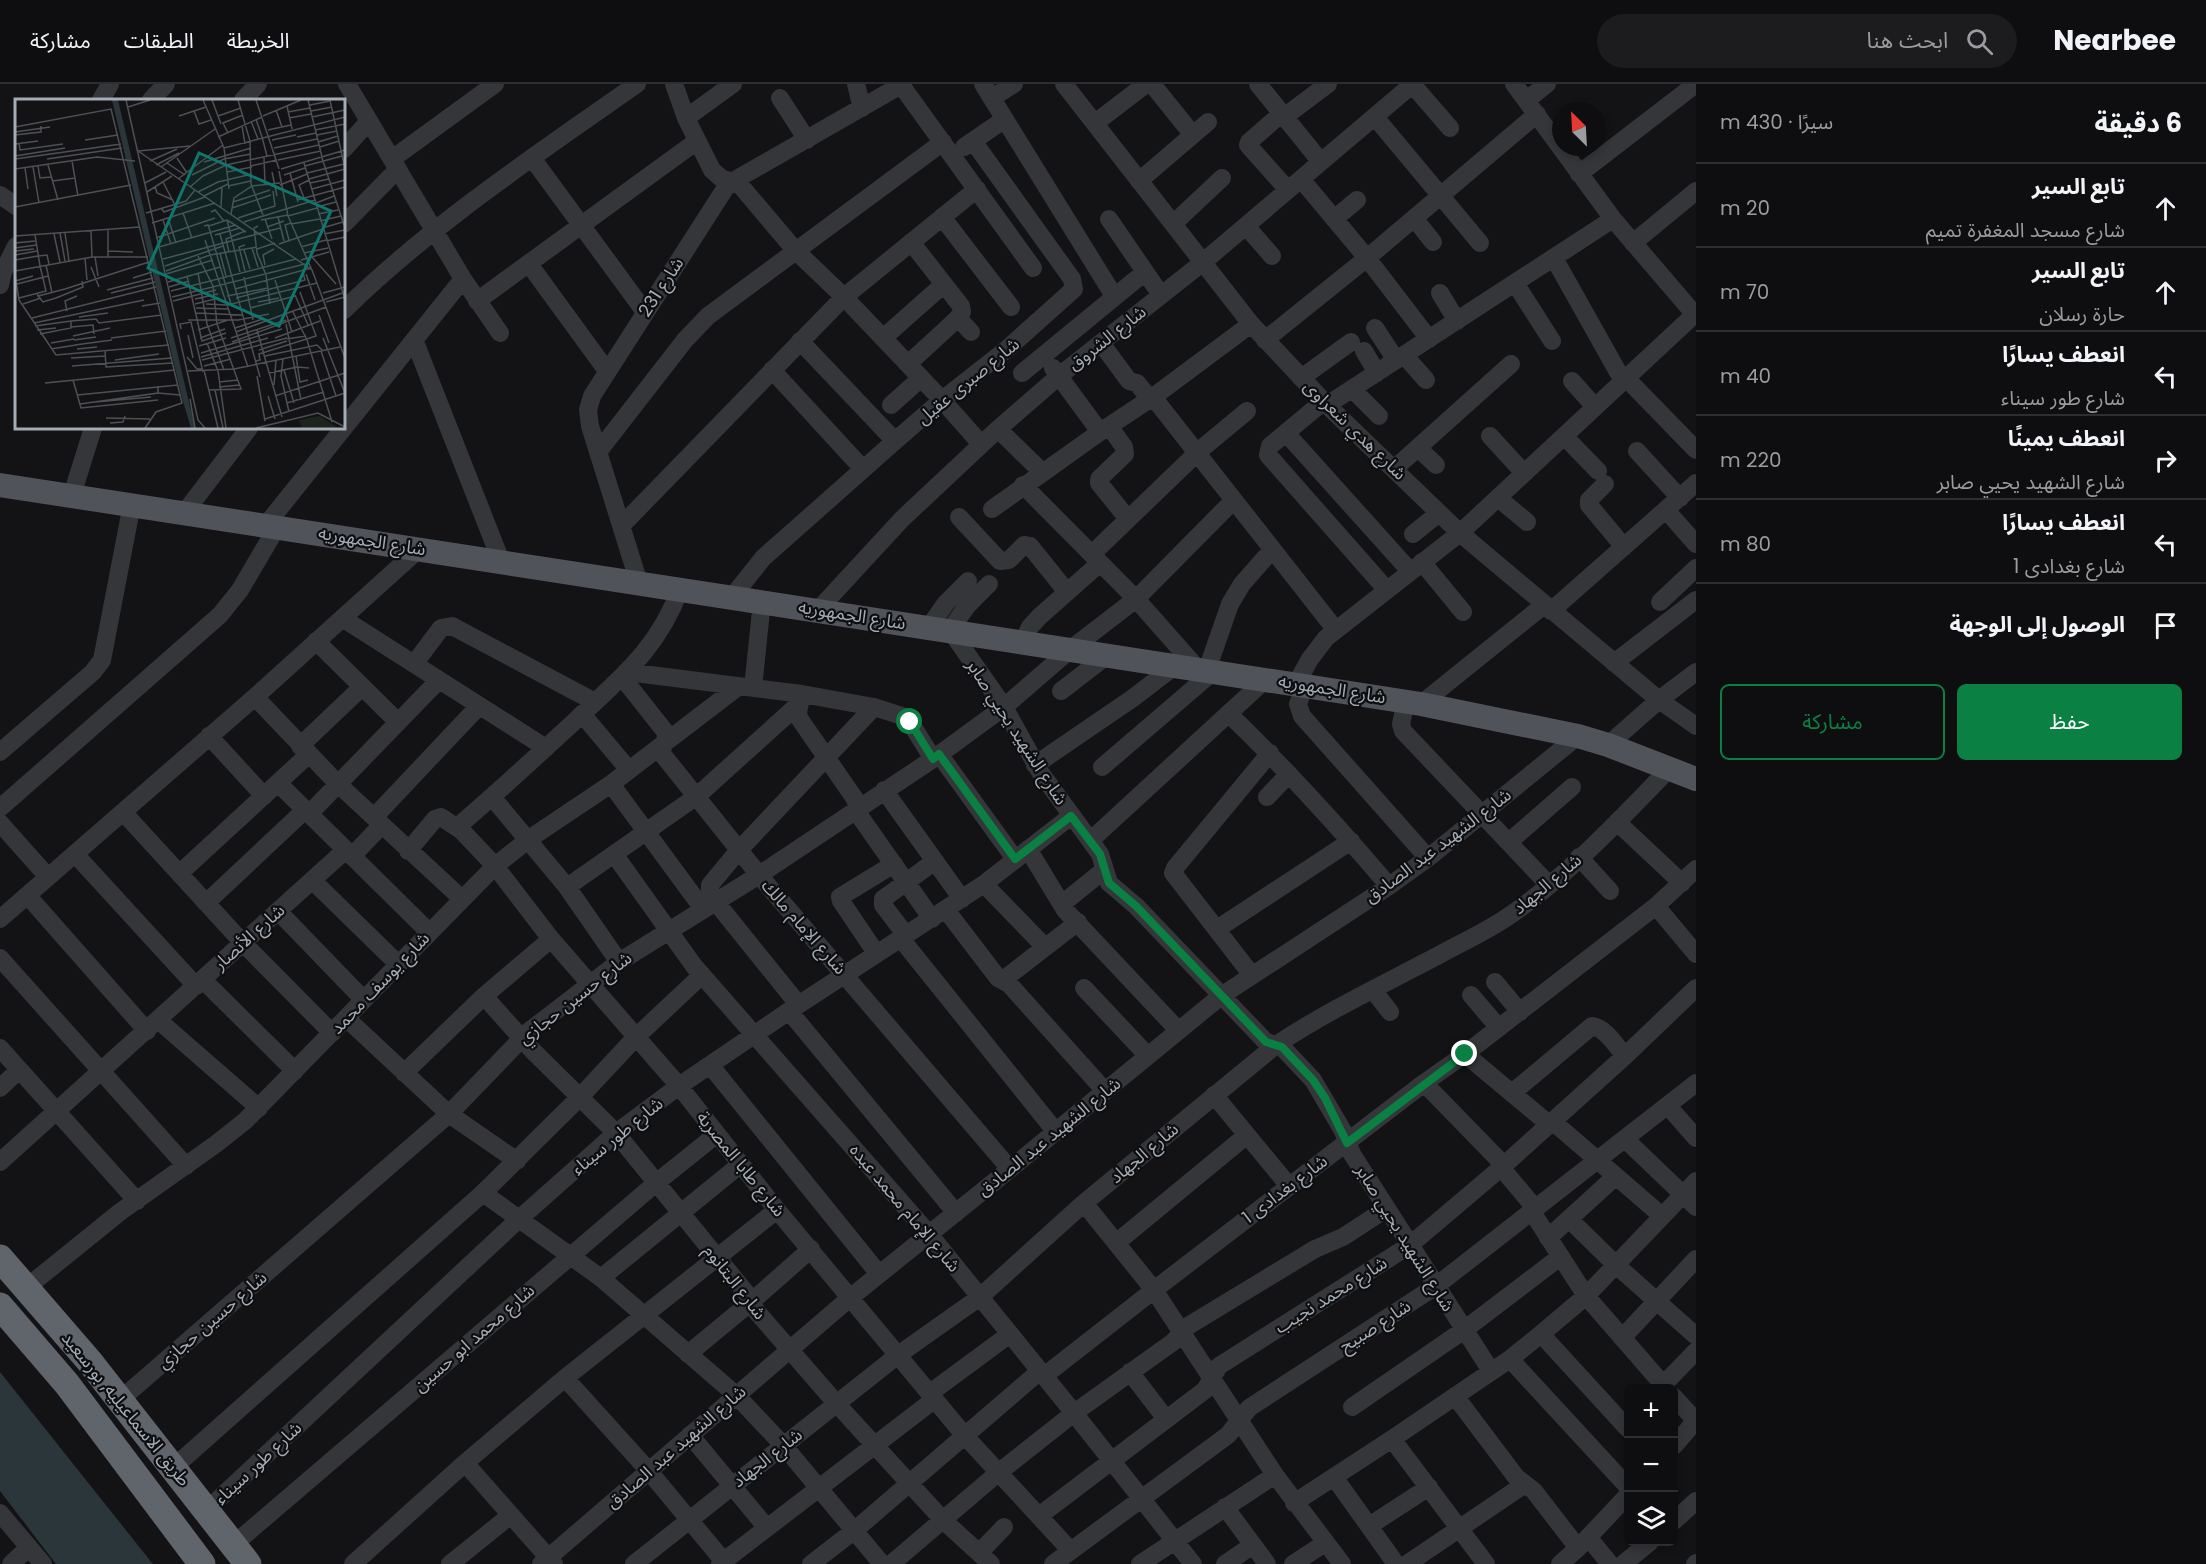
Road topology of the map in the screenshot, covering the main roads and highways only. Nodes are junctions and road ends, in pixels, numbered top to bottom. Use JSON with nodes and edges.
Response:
{"nodes":[{"id":1,"x":0,"y":485,"type":"edge"},
{"id":2,"x":1696,"y":779,"type":"edge"},
{"id":3,"x":0,"y":1258,"type":"edge"},
{"id":4,"x":0,"y":1306,"type":"edge"},
{"id":5,"x":240,"y":1555,"type":"edge"},
{"id":6,"x":202,"y":1564,"type":"edge"}],
"edges":[{"from":1,"to":2,"type":"main road","name":"شارع الجمهوريه"},
{"from":3,"to":5,"type":"highway","name":"طريق الاسماعيليه, بورسعيد"},
{"from":4,"to":6,"type":"highway","name":"طريق الاسماعيليه, بورسعيد"}]}
